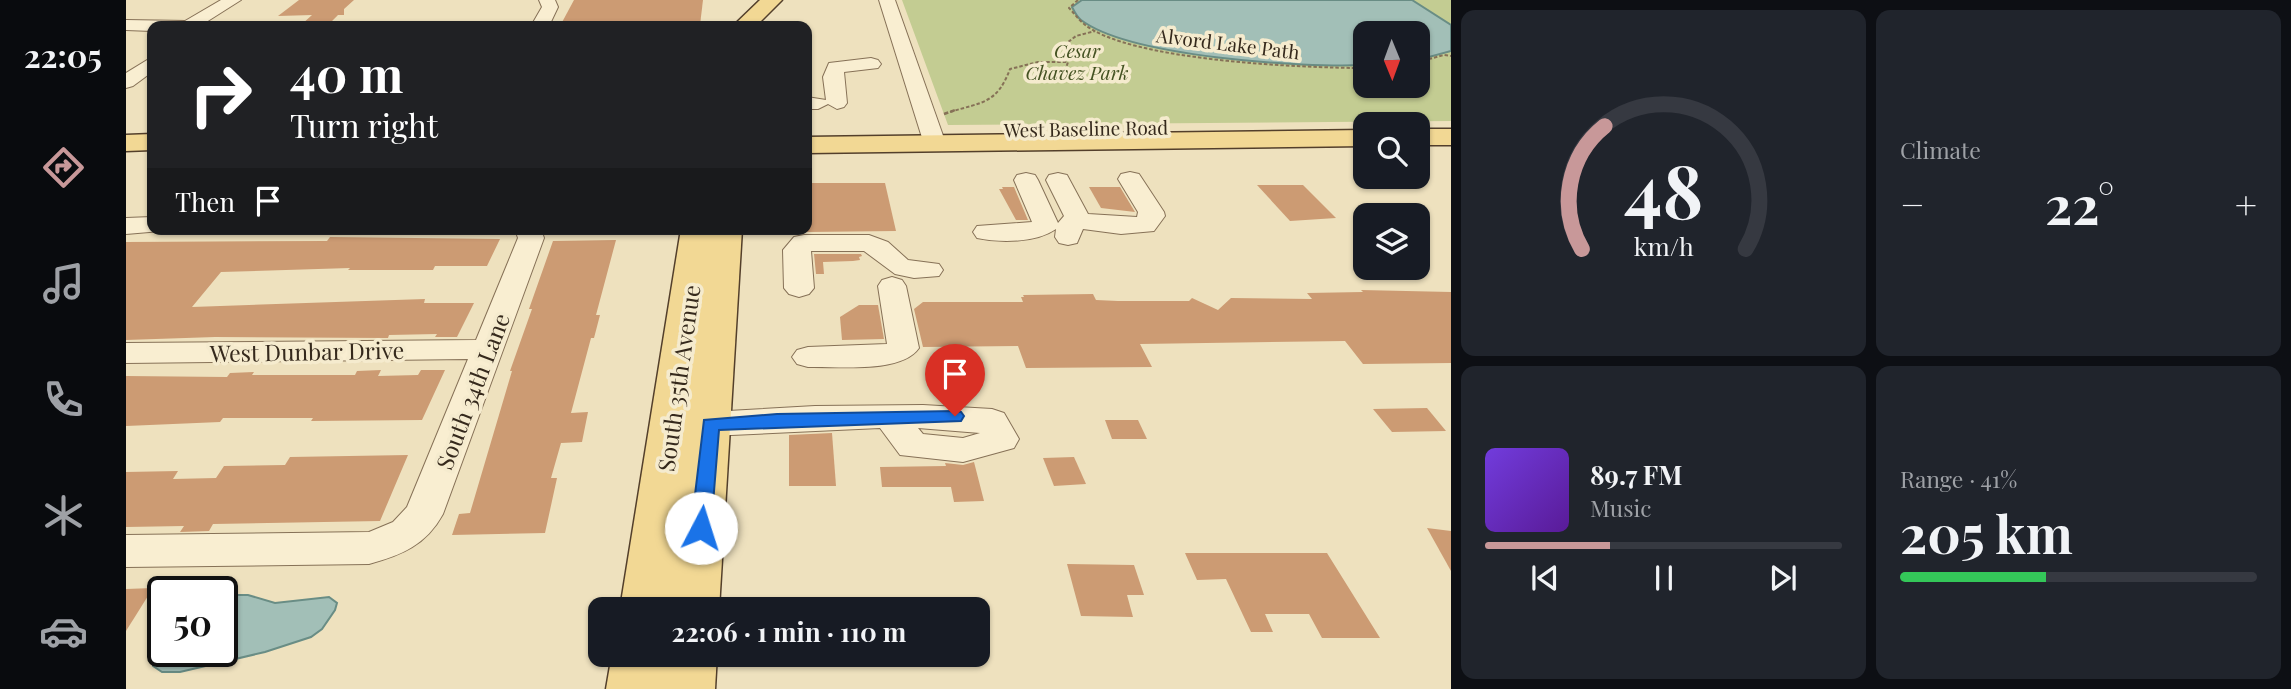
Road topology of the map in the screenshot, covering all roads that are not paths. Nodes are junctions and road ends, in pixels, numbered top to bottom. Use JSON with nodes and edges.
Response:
{"nodes":[{"id":1,"x":233,"y":0,"type":"edge"},
{"id":2,"x":547,"y":0,"type":"edge"},
{"id":3,"x":772,"y":0,"type":"edge"},
{"id":4,"x":887,"y":0,"type":"edge"},
{"id":5,"x":197,"y":21,"type":"edge"},
{"id":6,"x":543,"y":21,"type":"edge"},
{"id":7,"x":749,"y":21,"type":"edge"},
{"id":8,"x":126,"y":25,"type":"edge"},
{"id":9,"x":147,"y":25,"type":"edge"},
{"id":10,"x":126,"y":36,"type":"edge"},
{"id":11,"x":147,"y":36,"type":"edge"},
{"id":12,"x":147,"y":53,"type":"edge"},
{"id":13,"x":871,"y":64,"type":"dead end"},
{"id":14,"x":147,"y":67,"type":"edge"},
{"id":15,"x":126,"y":68,"type":"edge"},
{"id":16,"x":126,"y":82,"type":"edge"},
{"id":17,"x":820,"y":103,"type":"edge"},
{"id":18,"x":1430,"y":125,"type":"edge"},
{"id":19,"x":1451,"y":125,"type":"edge"},
{"id":20,"x":1353,"y":126,"type":"edge"},
{"id":21,"x":936,"y":130,"type":"junction"},
{"id":22,"x":812,"y":131,"type":"edge"},
{"id":23,"x":1132,"y":134,"type":"junction"},
{"id":24,"x":1430,"y":137,"type":"edge"},
{"id":25,"x":1451,"y":137,"type":"edge"},
{"id":26,"x":1353,"y":138,"type":"edge"},
{"id":27,"x":147,"y":142,"type":"edge"},
{"id":28,"x":126,"y":143,"type":"edge"},
{"id":29,"x":812,"y":145,"type":"edge"},
{"id":30,"x":1130,"y":179,"type":"dead end"},
{"id":31,"x":1026,"y":180,"type":"dead end"},
{"id":32,"x":1058,"y":180,"type":"dead end"},
{"id":33,"x":147,"y":225,"type":"edge"},
{"id":34,"x":126,"y":226,"type":"edge"},
{"id":35,"x":986,"y":232,"type":"dead end"},
{"id":36,"x":530,"y":235,"type":"edge"},
{"id":37,"x":697,"y":235,"type":"edge"},
{"id":38,"x":725,"y":235,"type":"edge"},
{"id":39,"x":929,"y":270,"type":"dead end"},
{"id":40,"x":892,"y":286,"type":"dead end"},
{"id":41,"x":799,"y":288,"type":"dead end"},
{"id":42,"x":488,"y":349,"type":"junction"},
{"id":43,"x":126,"y":353,"type":"edge"},
{"id":44,"x":808,"y":357,"type":"dead end"},
{"id":45,"x":700,"y":398,"type":"junction"},
{"id":46,"x":891,"y":418,"type":"dead end"},
{"id":47,"x":126,"y":551,"type":"edge"},
{"id":48,"x":649,"y":597,"type":"edge"},
{"id":49,"x":693,"y":597,"type":"edge"},
{"id":50,"x":638,"y":667,"type":"edge"},
{"id":51,"x":688,"y":667,"type":"edge"},
{"id":52,"x":635,"y":689,"type":"edge"},
{"id":53,"x":686,"y":689,"type":"edge"}],
"edges":[{"from":1,"to":5,"type":"street"},
{"from":2,"to":6,"type":"street"},
{"from":3,"to":7,"type":"main road"},
{"from":4,"to":21,"type":"street"},
{"from":8,"to":9,"type":"street"},
{"from":10,"to":11,"type":"street"},
{"from":12,"to":15,"type":"street"},
{"from":13,"to":17,"type":"street"},
{"from":14,"to":16,"type":"street"},
{"from":18,"to":19,"type":"main road"},
{"from":20,"to":23,"type":"main road","name":"West Baseline Road"},
{"from":21,"to":22,"type":"main road","name":"West Baseline Road"},
{"from":21,"to":23,"type":"main road","name":"West Baseline Road"},
{"from":21,"to":29,"type":"main road"},
{"from":23,"to":26,"type":"main road","name":"West Baseline Road"},
{"from":24,"to":25,"type":"main road"},
{"from":27,"to":28,"type":"main road"},
{"from":30,"to":32,"type":"street"},
{"from":31,"to":35,"type":"street"},
{"from":33,"to":34,"type":"street"},
{"from":36,"to":42,"type":"street","name":"South 34th Lane"},
{"from":37,"to":45,"type":"main road","name":"South 35th Avenue"},
{"from":38,"to":45,"type":"main road","name":"South 35th Avenue"},
{"from":39,"to":41,"type":"street"},
{"from":40,"to":44,"type":"street"},
{"from":42,"to":43,"type":"street","name":"West Dunbar Drive"},
{"from":42,"to":47,"type":"street","name":"South 34th Lane"},
{"from":45,"to":46,"type":"street"},
{"from":45,"to":48,"type":"main road","name":"South 35th Avenue"},
{"from":45,"to":49,"type":"main road","name":"South 35th Avenue"},
{"from":50,"to":52,"type":"main road"},
{"from":51,"to":53,"type":"main road"}]}
